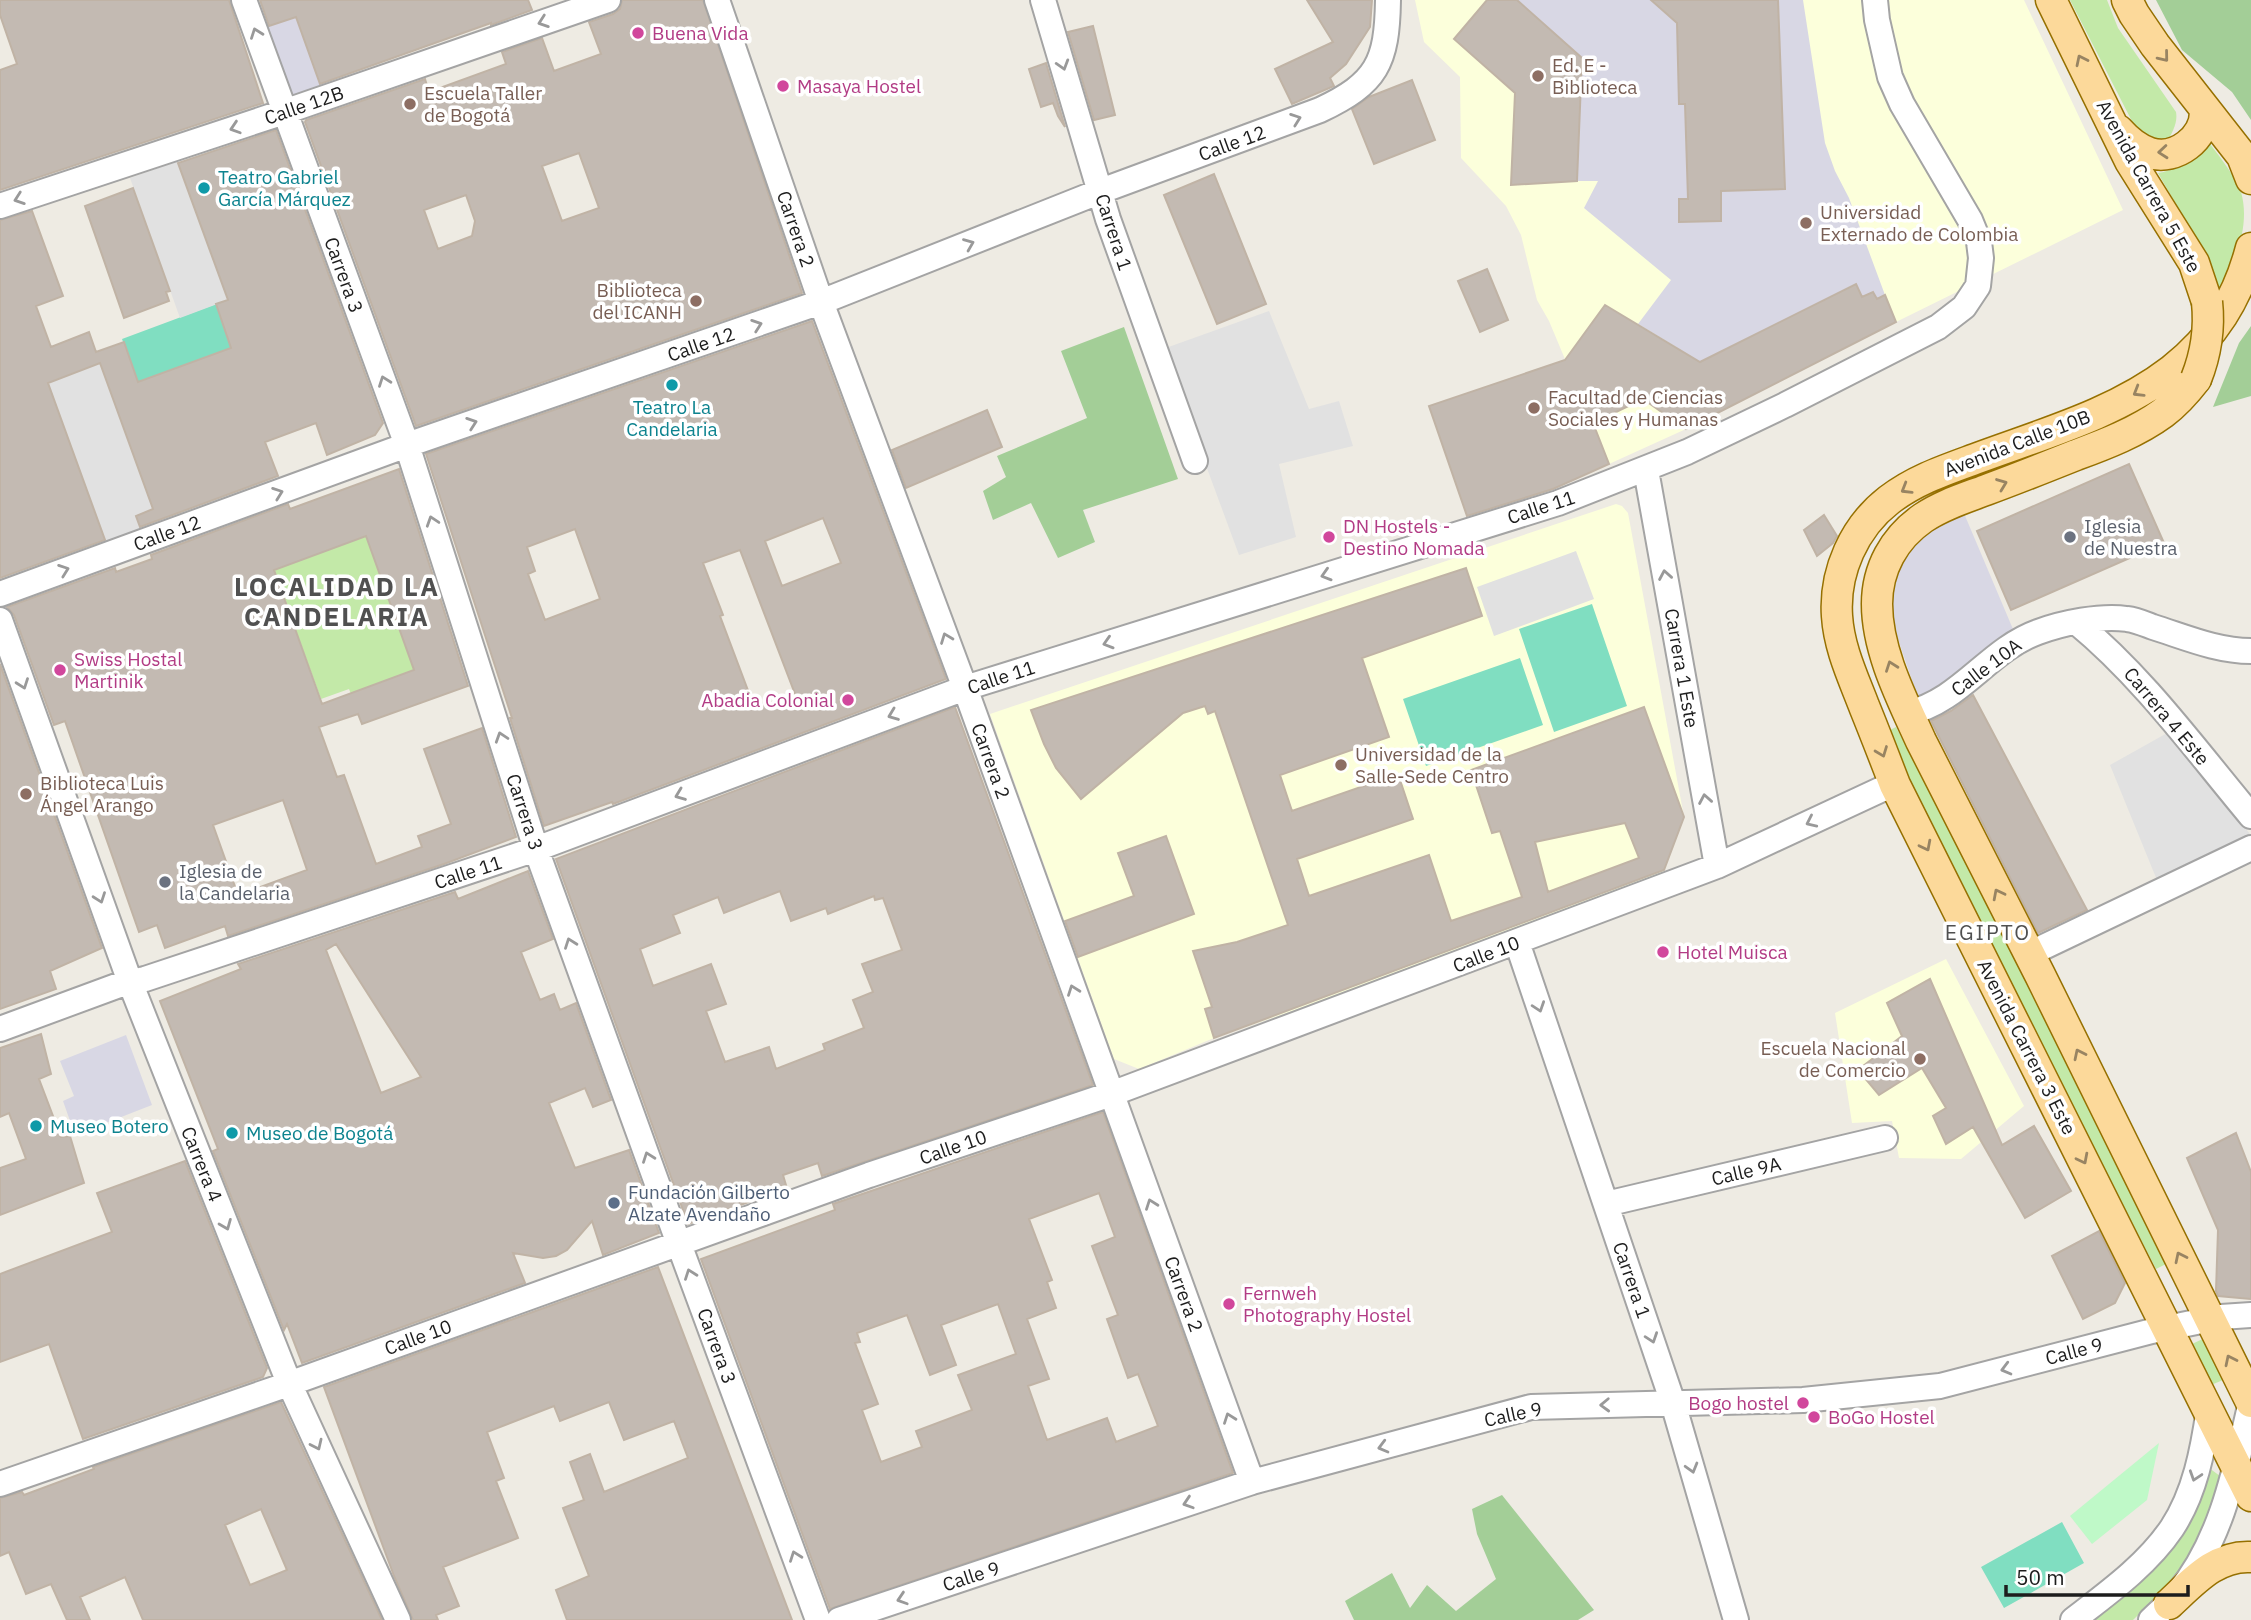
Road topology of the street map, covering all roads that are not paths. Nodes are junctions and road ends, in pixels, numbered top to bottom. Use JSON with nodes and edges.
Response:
{"nodes":[{"id":1,"x":244,"y":0,"type":"edge"},
{"id":2,"x":608,"y":0,"type":"edge"},
{"id":3,"x":717,"y":0,"type":"edge"},
{"id":4,"x":1044,"y":0,"type":"edge"},
{"id":5,"x":1388,"y":0,"type":"edge"},
{"id":6,"x":1875,"y":0,"type":"edge"},
{"id":7,"x":2051,"y":0,"type":"edge"},
{"id":8,"x":2127,"y":0,"type":"edge"},
{"id":9,"x":284,"y":112,"type":"junction"},
{"id":10,"x":2205,"y":112,"type":"junction"},
{"id":11,"x":2110,"y":121,"type":"junction"},
{"id":12,"x":2251,"y":179,"type":"edge"},
{"id":13,"x":1101,"y":191,"type":"junction"},
{"id":14,"x":0,"y":206,"type":"edge"},
{"id":15,"x":2251,"y":248,"type":"edge"},
{"id":16,"x":821,"y":302,"type":"junction"},
{"id":17,"x":2195,"y":365,"type":"junction"},
{"id":18,"x":407,"y":445,"type":"junction"},
{"id":19,"x":1195,"y":461,"type":"dead end"},
{"id":20,"x":1646,"y":470,"type":"junction"},
{"id":21,"x":1851,"y":547,"type":"joint"},
{"id":22,"x":0,"y":593,"type":"edge"},
{"id":23,"x":0,"y":620,"type":"edge"},
{"id":24,"x":2076,"y":622,"type":"junction"},
{"id":25,"x":2251,"y":651,"type":"edge"},
{"id":26,"x":965,"y":688,"type":"junction"},
{"id":27,"x":1908,"y":713,"type":"junction"},
{"id":28,"x":1895,"y":785,"type":"junction"},
{"id":29,"x":2251,"y":816,"type":"edge"},
{"id":30,"x":2251,"y":848,"type":"edge"},
{"id":31,"x":537,"y":849,"type":"junction"},
{"id":32,"x":1717,"y":866,"type":"junction"},
{"id":33,"x":1517,"y":942,"type":"junction"},
{"id":34,"x":2029,"y":954,"type":"junction"},
{"id":35,"x":131,"y":982,"type":"junction"},
{"id":36,"x":0,"y":1029,"type":"edge"},
{"id":37,"x":1111,"y":1094,"type":"junction"},
{"id":38,"x":1885,"y":1138,"type":"dead end"},
{"id":39,"x":1606,"y":1203,"type":"junction"},
{"id":40,"x":679,"y":1244,"type":"junction"},
{"id":41,"x":2251,"y":1315,"type":"edge"},
{"id":42,"x":2210,"y":1319,"type":"junction"},
{"id":43,"x":2167,"y":1327,"type":"junction"},
{"id":44,"x":289,"y":1384,"type":"junction"},
{"id":45,"x":2251,"y":1402,"type":"edge"},
{"id":46,"x":1674,"y":1403,"type":"junction"},
{"id":47,"x":2209,"y":1409,"type":"junction"},
{"id":48,"x":2236,"y":1464,"type":"junction"},
{"id":49,"x":1252,"y":1482,"type":"junction"},
{"id":50,"x":0,"y":1484,"type":"edge"},
{"id":51,"x":2251,"y":1496,"type":"edge"},
{"id":52,"x":2251,"y":1558,"type":"edge"},
{"id":53,"x":2160,"y":1612,"type":"edge"},
{"id":54,"x":398,"y":1620,"type":"edge"},
{"id":55,"x":818,"y":1620,"type":"edge"},
{"id":56,"x":839,"y":1620,"type":"edge"},
{"id":57,"x":1736,"y":1620,"type":"edge"},
{"id":58,"x":2073,"y":1620,"type":"edge"}],
"edges":[{"from":9,"to":1,"type":"street","name":"Carrera 3","one_way":true},
{"from":2,"to":9,"type":"street","name":"Calle 12B","one_way":true},
{"from":3,"to":16,"type":"street","name":"Carrera 2"},
{"from":4,"to":13,"type":"street","name":"Carrera 1","one_way":true},
{"from":13,"to":5,"type":"street","name":"Calle 12","one_way":true},
{"from":6,"to":20,"type":"street","name":"Calle 11"},
{"from":11,"to":7,"type":"main road","name":"Avenida Carrera 5 Este","one_way":true},
{"from":8,"to":10,"type":"main road","one_way":true},
{"from":9,"to":14,"type":"street","name":"Calle 12B","one_way":true},
{"from":18,"to":9,"type":"street","name":"Carrera 3","one_way":true},
{"from":10,"to":11,"type":"main road","one_way":true},
{"from":10,"to":12,"type":"main road"},
{"from":11,"to":17,"type":"main road","name":"Avenida Carrera 5 Este","bridge":true},
{"from":16,"to":13,"type":"street","name":"Calle 12","one_way":true},
{"from":13,"to":19,"type":"street","name":"Carrera 1"},
{"from":15,"to":17,"type":"main road"},
{"from":18,"to":16,"type":"street","name":"Calle 12","one_way":true},
{"from":26,"to":16,"type":"street","name":"Carrera 2","one_way":true},
{"from":17,"to":21,"type":"main road","name":"Avenida Calle 10B","one_way":true},
{"from":27,"to":17,"type":"main road","name":"Avenida Calle 10B","one_way":true},
{"from":22,"to":18,"type":"street","name":"Calle 12","one_way":true},
{"from":31,"to":18,"type":"street","name":"Carrera 3","one_way":true},
{"from":20,"to":26,"type":"street","name":"Calle 11","one_way":true},
{"from":32,"to":20,"type":"street","name":"Carrera 1 Este","one_way":true},
{"from":21,"to":28,"type":"main road","name":"Avenida Carrera 3 Este","one_way":true},
{"from":23,"to":35,"type":"street","name":"Carrera 4","one_way":true},
{"from":24,"to":25,"type":"street","name":"Calle 10A"},
{"from":24,"to":27,"type":"street","name":"Calle 10A"},
{"from":24,"to":29,"type":"street","name":"Carrera 4 Este"},
{"from":26,"to":31,"type":"street","name":"Calle 11","one_way":true},
{"from":37,"to":26,"type":"street","name":"Carrera 2","one_way":true},
{"from":34,"to":27,"type":"main road","one_way":true},
{"from":28,"to":32,"type":"street","name":"Calle 10","one_way":true},
{"from":28,"to":43,"type":"main road","name":"Avenida Carrera 3 Este","one_way":true},
{"from":30,"to":34,"type":"street"},
{"from":31,"to":35,"type":"street","name":"Calle 11"},
{"from":40,"to":31,"type":"street","name":"Carrera 3","one_way":true},
{"from":32,"to":33,"type":"street","name":"Calle 10"},
{"from":33,"to":37,"type":"street","name":"Calle 10"},
{"from":33,"to":39,"type":"street","name":"Carrera 1","one_way":true},
{"from":42,"to":34,"type":"main road","one_way":true},
{"from":35,"to":36,"type":"street","name":"Calle 11"},
{"from":35,"to":44,"type":"street","name":"Carrera 4","one_way":true},
{"from":37,"to":40,"type":"street","name":"Calle 10"},
{"from":49,"to":37,"type":"street","name":"Carrera 2","one_way":true},
{"from":38,"to":39,"type":"street","name":"Calle 9A"},
{"from":39,"to":46,"type":"street","name":"Carrera 1","one_way":true},
{"from":40,"to":44,"type":"street","name":"Calle 10"},
{"from":55,"to":40,"type":"street","name":"Carrera 3","one_way":true},
{"from":41,"to":42,"type":"street","name":"Calle 9"},
{"from":42,"to":43,"type":"street","name":"Calle 9"},
{"from":45,"to":42,"type":"main road","one_way":true},
{"from":43,"to":46,"type":"street","name":"Calle 9","one_way":true},
{"from":43,"to":47,"type":"main road","name":"Avenida Carrera 3 Este"},
{"from":44,"to":50,"type":"street","name":"Calle 10"},
{"from":44,"to":54,"type":"street","name":"Carrera 4","one_way":true},
{"from":45,"to":48,"type":"street"},
{"from":46,"to":49,"type":"street","name":"Calle 9","one_way":true},
{"from":46,"to":57,"type":"street","name":"Carrera 1","one_way":true},
{"from":47,"to":48,"type":"main road","name":"Avenida Carrera 3 Este"},
{"from":47,"to":58,"type":"street","one_way":true},
{"from":48,"to":51,"type":"main road","name":"Avenida Carrera 3 Este"},
{"from":48,"to":53,"type":"street"},
{"from":49,"to":56,"type":"street","name":"Calle 9","one_way":true},
{"from":52,"to":53,"type":"main road"}]}
